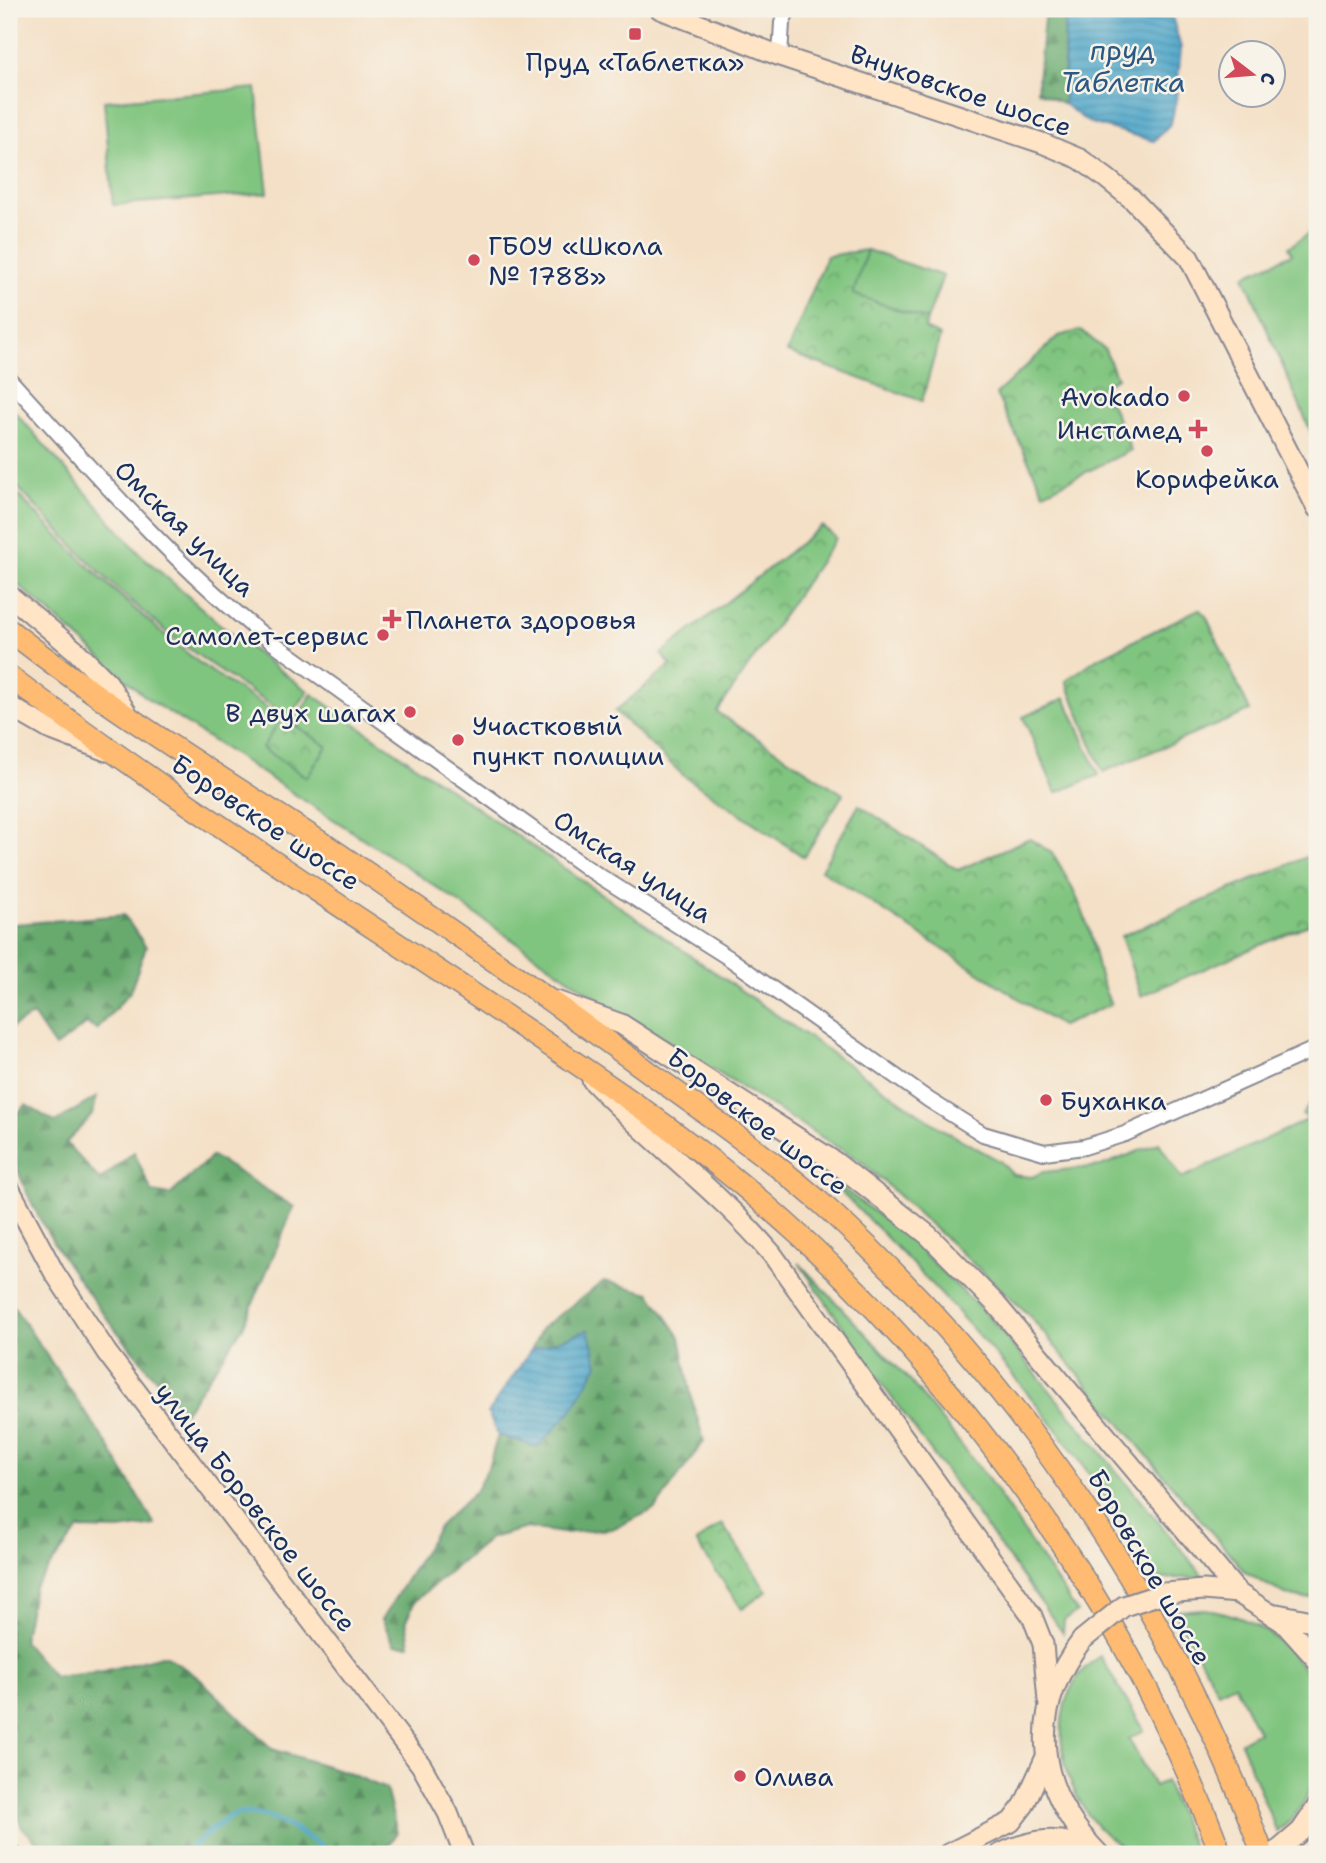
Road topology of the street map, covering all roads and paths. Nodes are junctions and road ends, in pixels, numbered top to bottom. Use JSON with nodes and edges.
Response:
{"nodes":[{"id":1,"x":660,"y":9,"type":"edge"},
{"id":2,"x":788,"y":9,"type":"edge"},
{"id":3,"x":780,"y":56,"type":"junction"},
{"id":4,"x":9,"y":379,"type":"edge"},
{"id":5,"x":1317,"y":508,"type":"edge"},
{"id":6,"x":9,"y":595,"type":"edge"},
{"id":7,"x":9,"y":630,"type":"edge"},
{"id":8,"x":9,"y":676,"type":"edge"},
{"id":9,"x":9,"y":706,"type":"edge"},
{"id":10,"x":132,"y":722,"type":"junction"},
{"id":11,"x":112,"y":754,"type":"junction"},
{"id":12,"x":547,"y":998,"type":"junction"},
{"id":13,"x":1317,"y":1048,"type":"edge"},
{"id":14,"x":580,"y":1065,"type":"junction"},
{"id":15,"x":9,"y":1188,"type":"edge"},
{"id":16,"x":1238,"y":1593,"type":"junction"},
{"id":17,"x":1269,"y":1611,"type":"junction"},
{"id":18,"x":1317,"y":1622,"type":"edge"},
{"id":19,"x":1317,"y":1660,"type":"edge"},
{"id":20,"x":1048,"y":1701,"type":"junction"},
{"id":21,"x":1045,"y":1759,"type":"junction"},
{"id":22,"x":1317,"y":1807,"type":"edge"},
{"id":23,"x":9,"y":1850,"type":"edge"},
{"id":24,"x":1279,"y":1851,"type":"edge"},
{"id":25,"x":14,"y":1854,"type":"edge"},
{"id":26,"x":464,"y":1854,"type":"edge"},
{"id":27,"x":948,"y":1854,"type":"edge"},
{"id":28,"x":1000,"y":1854,"type":"edge"},
{"id":29,"x":1098,"y":1854,"type":"edge"},
{"id":30,"x":1221,"y":1854,"type":"edge"},
{"id":31,"x":1263,"y":1854,"type":"edge"}],
"edges":[{"from":1,"to":3,"type":"main road","name":"Внуковское шоссе"},
{"from":2,"to":3,"type":"street"},
{"from":3,"to":5,"type":"main road","name":"Внуковское шоссе"},
{"from":4,"to":13,"type":"street","name":"Омская улица"},
{"from":6,"to":10,"type":"main road"},
{"from":7,"to":10,"type":"main road","name":"Боровское шоссе"},
{"from":8,"to":11,"type":"main road","name":"Боровское шоссе"},
{"from":9,"to":11,"type":"main road"},
{"from":10,"to":12,"type":"main road","name":"Боровское шоссе"},
{"from":11,"to":14,"type":"main road","name":"Боровское шоссе"},
{"from":12,"to":16,"type":"main road"},
{"from":12,"to":31,"type":"main road","name":"Боровское шоссе"},
{"from":14,"to":20,"type":"main road"},
{"from":14,"to":30,"type":"main road","name":"Боровское шоссе"},
{"from":15,"to":26,"type":"main road","name":"улица Боровское шоссе"},
{"from":16,"to":17,"type":"main road"},
{"from":16,"to":20,"type":"main road","bridge":true},
{"from":17,"to":18,"type":"main road"},
{"from":17,"to":19,"type":"main road"},
{"from":20,"to":21,"type":"main road"},
{"from":21,"to":27,"type":"main road"},
{"from":21,"to":29,"type":"main road"},
{"from":22,"to":24,"type":"main road"},
{"from":23,"to":25,"type":"street"},
{"from":28,"to":29,"type":"main road"}]}
